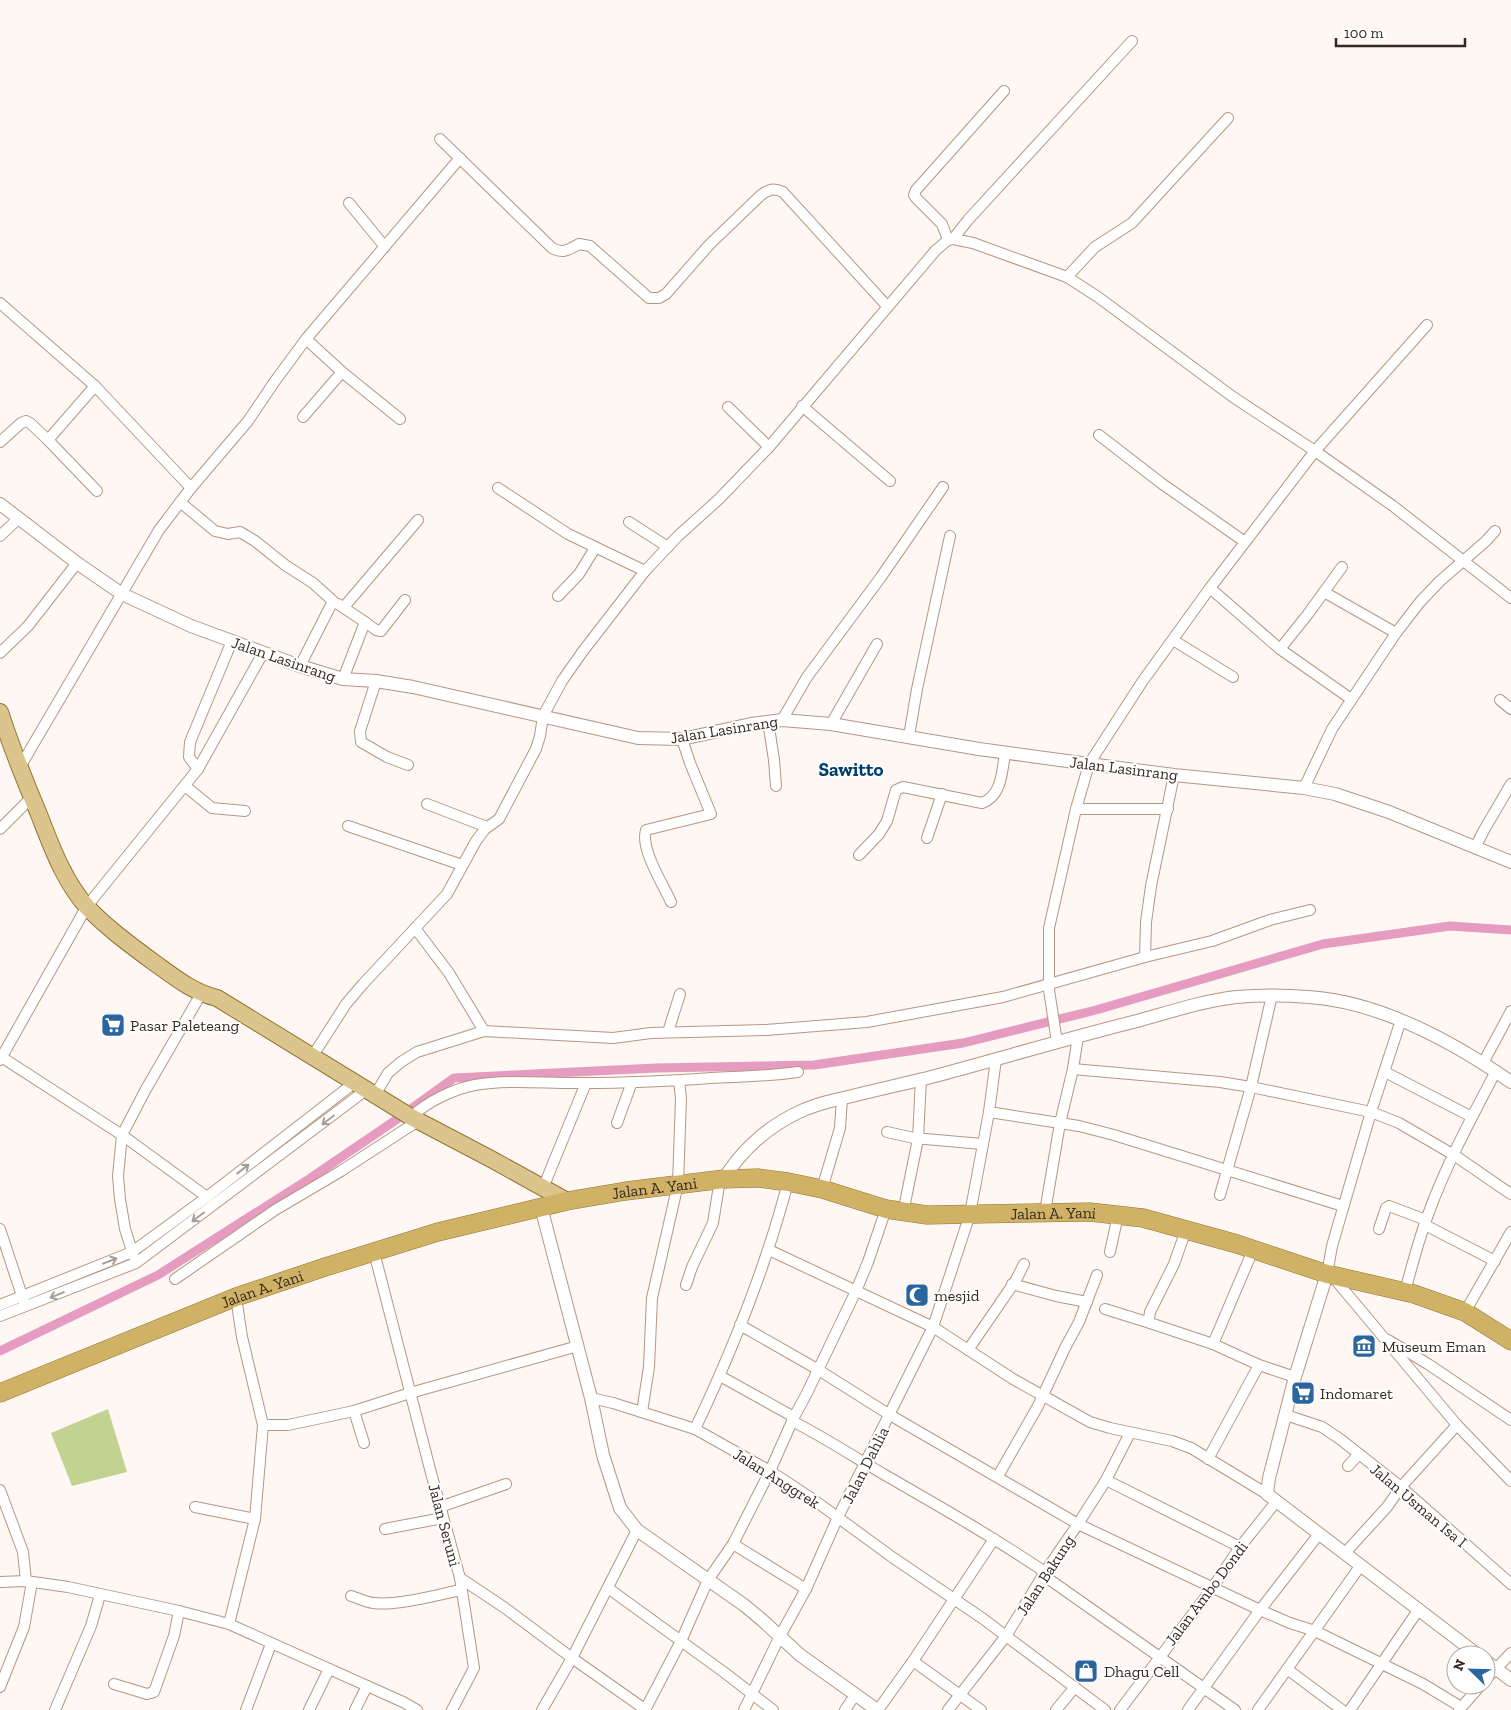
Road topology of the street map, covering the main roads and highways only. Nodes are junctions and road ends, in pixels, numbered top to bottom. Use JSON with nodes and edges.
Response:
{"nodes":[{"id":1,"x":0,"y":712,"type":"edge"},
{"id":2,"x":567,"y":1202,"type":"junction"},
{"id":3,"x":1511,"y":1341,"type":"edge"},
{"id":4,"x":0,"y":1393,"type":"edge"}],
"edges":[{"from":1,"to":2,"type":"main road"},
{"from":2,"to":3,"type":"highway","name":"Jalan A. Yani"},
{"from":2,"to":4,"type":"highway","name":"Jalan A. Yani"}]}
